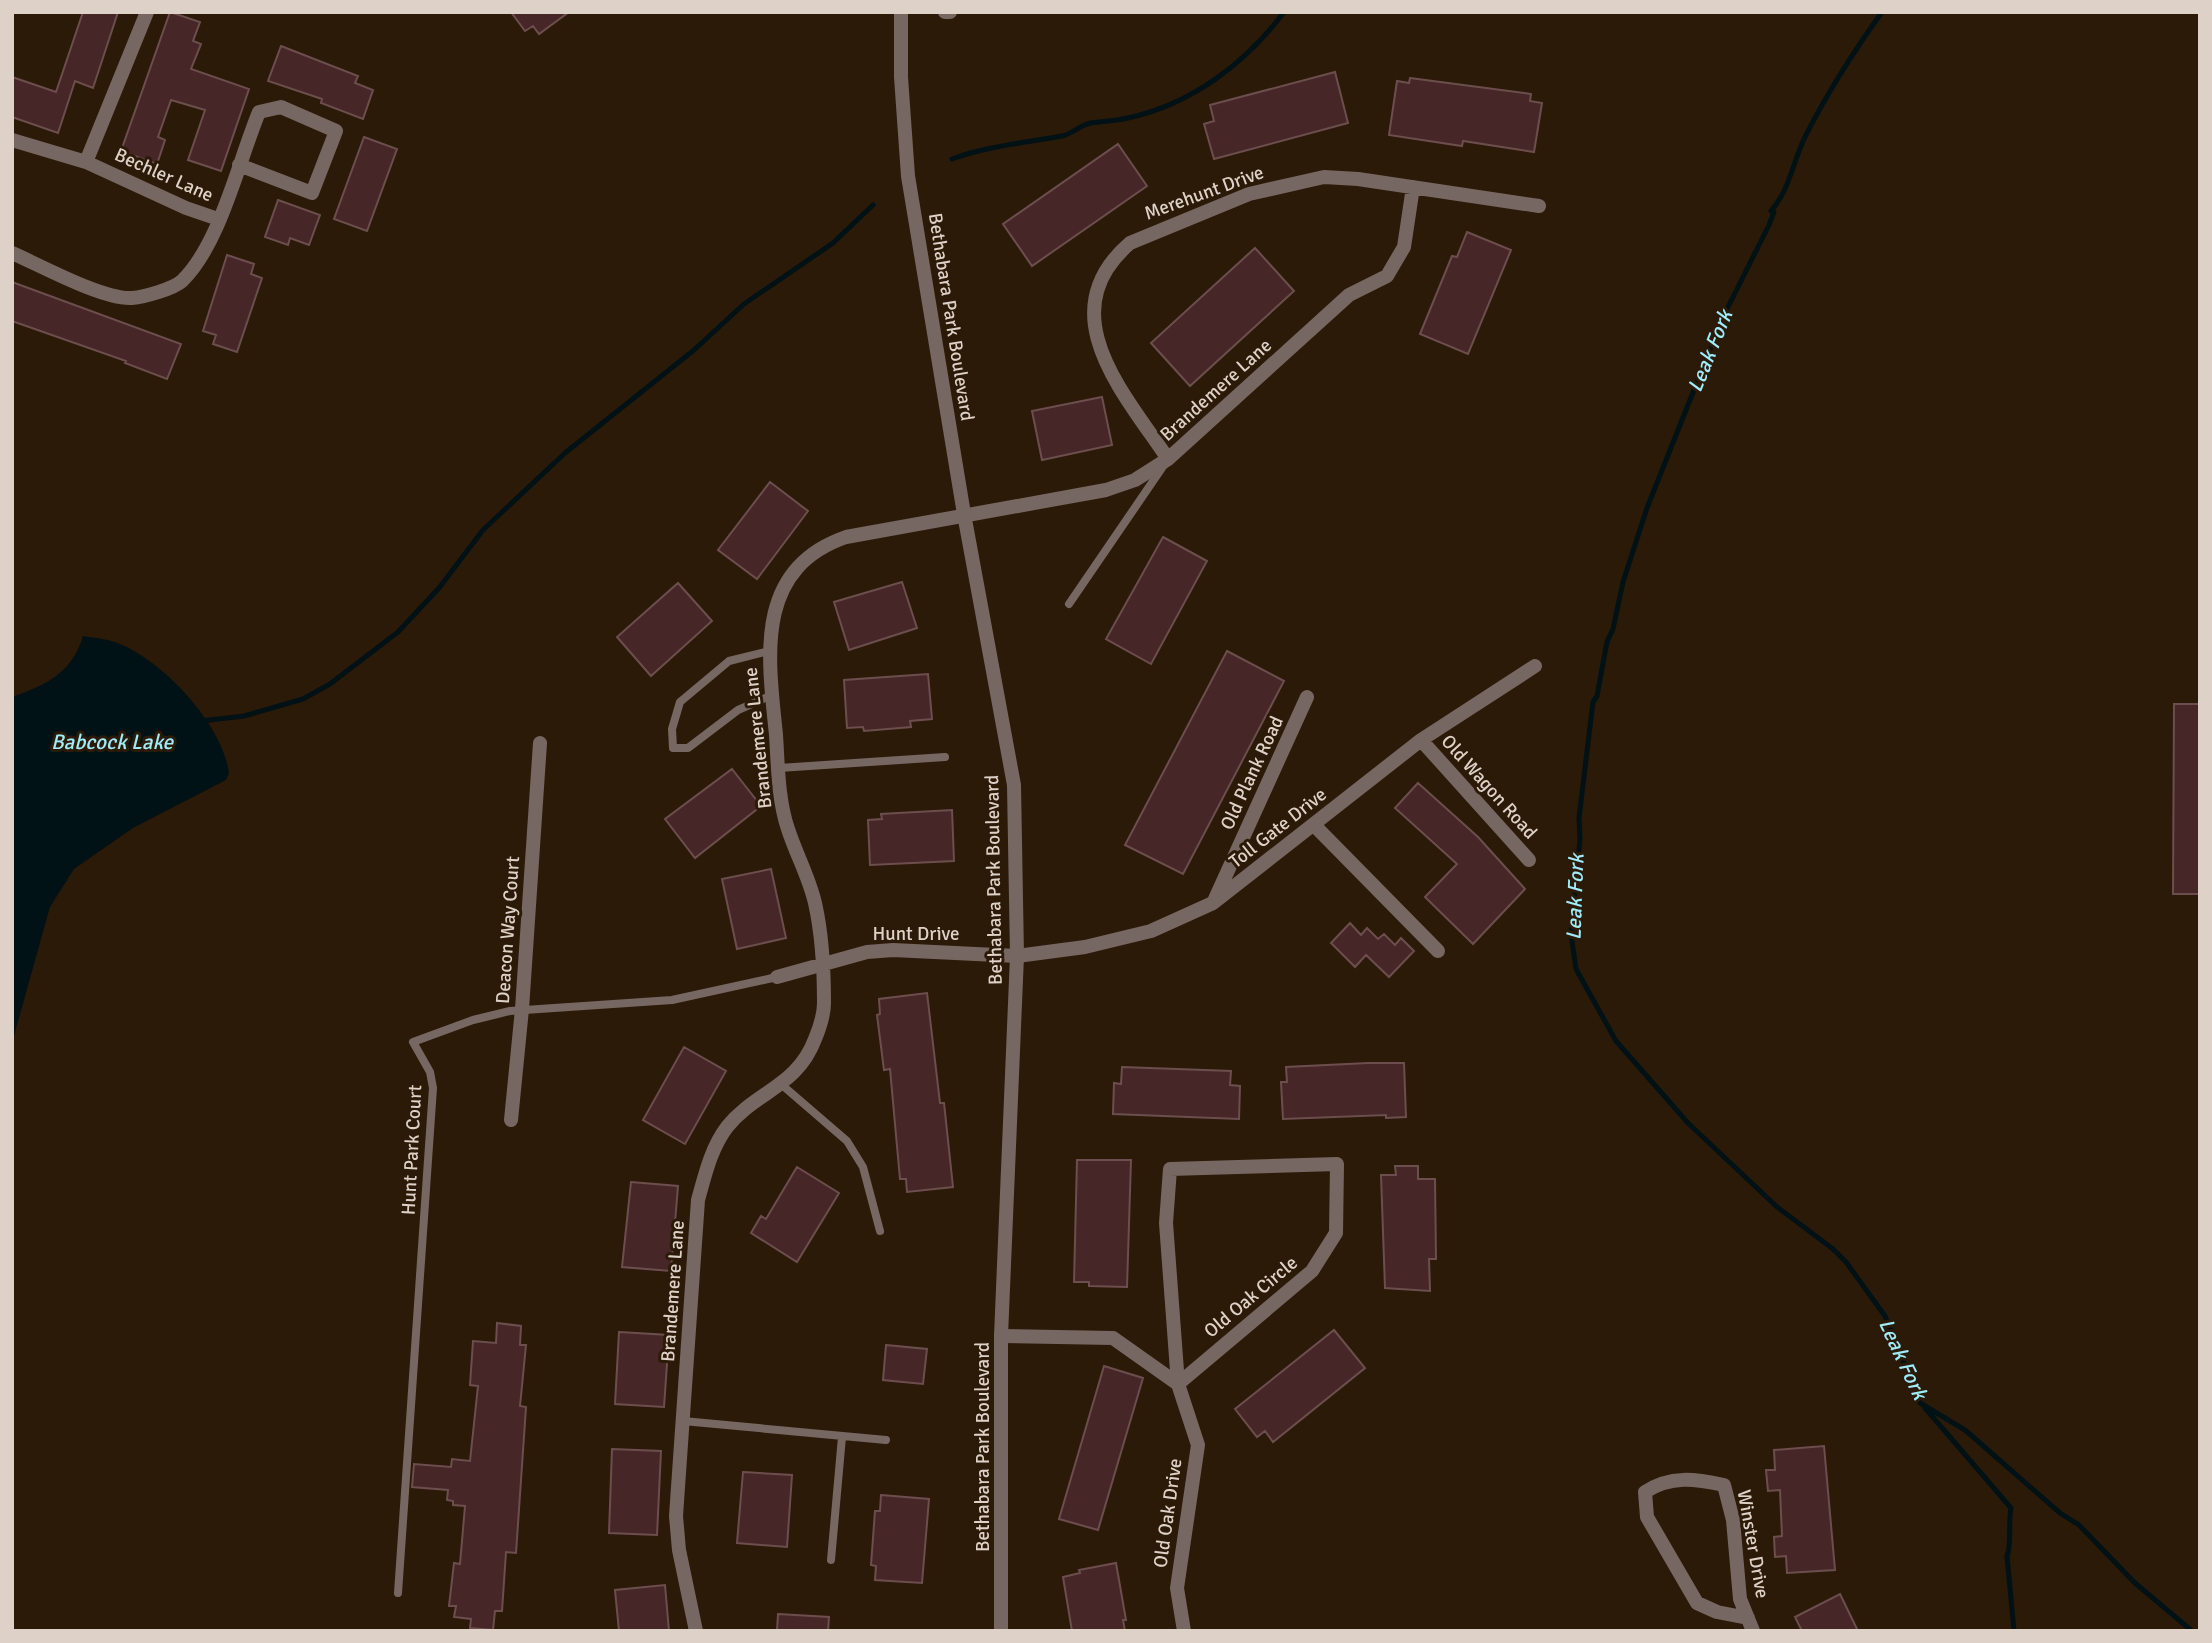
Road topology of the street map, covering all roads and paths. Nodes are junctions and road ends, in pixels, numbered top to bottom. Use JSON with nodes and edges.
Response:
{"nodes":[{"id":1,"x":147,"y":12,"type":"edge"},
{"id":2,"x":901,"y":12,"type":"edge"},
{"id":3,"x":12,"y":140,"type":"edge"},
{"id":4,"x":86,"y":162,"type":"junction"},
{"id":5,"x":239,"y":165,"type":"junction"},
{"id":6,"x":1413,"y":187,"type":"junction"},
{"id":7,"x":1539,"y":206,"type":"dead end"},
{"id":8,"x":218,"y":219,"type":"junction"},
{"id":9,"x":12,"y":253,"type":"edge"},
{"id":10,"x":1168,"y":459,"type":"junction"},
{"id":11,"x":964,"y":514,"type":"junction"},
{"id":12,"x":1069,"y":604,"type":"dead end"},
{"id":13,"x":769,"y":651,"type":"junction"},
{"id":14,"x":1535,"y":666,"type":"dead end"},
{"id":15,"x":772,"y":695,"type":"junction"},
{"id":16,"x":1307,"y":697,"type":"dead end"},
{"id":17,"x":1421,"y":740,"type":"junction"},
{"id":18,"x":540,"y":743,"type":"dead end"},
{"id":19,"x":945,"y":757,"type":"dead end"},
{"id":20,"x":779,"y":768,"type":"junction"},
{"id":21,"x":1314,"y":825,"type":"junction"},
{"id":22,"x":1529,"y":860,"type":"dead end"},
{"id":23,"x":1213,"y":903,"type":"junction"},
{"id":24,"x":1438,"y":951,"type":"dead end"},
{"id":25,"x":1017,"y":956,"type":"junction"},
{"id":26,"x":821,"y":964,"type":"junction"},
{"id":27,"x":777,"y":977,"type":"joint"},
{"id":28,"x":522,"y":1009,"type":"junction"},
{"id":29,"x":782,"y":1085,"type":"junction"},
{"id":30,"x":511,"y":1120,"type":"dead end"},
{"id":31,"x":880,"y":1231,"type":"dead end"},
{"id":32,"x":1001,"y":1336,"type":"junction"},
{"id":33,"x":1178,"y":1384,"type":"junction"},
{"id":34,"x":683,"y":1421,"type":"junction"},
{"id":35,"x":842,"y":1437,"type":"junction"},
{"id":36,"x":886,"y":1440,"type":"dead end"},
{"id":37,"x":831,"y":1560,"type":"dead end"},
{"id":38,"x":398,"y":1593,"type":"dead end"},
{"id":39,"x":1751,"y":1624,"type":"edge"},
{"id":40,"x":696,"y":1631,"type":"edge"},
{"id":41,"x":1001,"y":1631,"type":"edge"},
{"id":42,"x":1184,"y":1631,"type":"edge"}],
"edges":[{"from":1,"to":4,"type":"street"},
{"from":2,"to":11,"type":"street","name":"Bethabara Park Boulevard"},
{"from":3,"to":4,"type":"street","name":"Bechler Lane"},
{"from":4,"to":8,"type":"street","name":"Bechler Lane"},
{"from":5,"to":5,"type":"street"},
{"from":5,"to":8,"type":"street"},
{"from":6,"to":7,"type":"street","name":"Merehunt Drive"},
{"from":6,"to":10,"type":"street","name":"Brandemere Lane"},
{"from":6,"to":10,"type":"street","name":"Merehunt Drive"},
{"from":8,"to":9,"type":"street","name":"Bechler Lane"},
{"from":10,"to":11,"type":"street","name":"Brandemere Lane"},
{"from":10,"to":12,"type":"lane"},
{"from":11,"to":13,"type":"street","name":"Brandemere Lane"},
{"from":11,"to":25,"type":"street","name":"Bethabara Park Boulevard"},
{"from":13,"to":15,"type":"street","name":"Brandemere Lane"},
{"from":13,"to":15,"type":"lane"},
{"from":14,"to":17,"type":"street","name":"Toll Gate Drive"},
{"from":15,"to":20,"type":"street","name":"Brandemere Lane"},
{"from":16,"to":23,"type":"street","name":"Old Plank Road"},
{"from":17,"to":21,"type":"street","name":"Toll Gate Drive"},
{"from":17,"to":22,"type":"street","name":"Old Wagon Road"},
{"from":18,"to":28,"type":"street","name":"Deacon Way Court"},
{"from":19,"to":20,"type":"lane"},
{"from":20,"to":26,"type":"street","name":"Brandemere Lane"},
{"from":21,"to":23,"type":"street","name":"Toll Gate Drive"},
{"from":21,"to":24,"type":"street"},
{"from":23,"to":25,"type":"street","name":"Toll Gate Drive"},
{"from":25,"to":26,"type":"street","name":"Hunt Drive"},
{"from":25,"to":32,"type":"street","name":"Bethabara Park Boulevard"},
{"from":26,"to":27,"type":"street","name":"Hunt Drive"},
{"from":26,"to":29,"type":"street","name":"Brandemere Lane"},
{"from":27,"to":28,"type":"lane","name":"Hunt Park Court"},
{"from":28,"to":30,"type":"street","name":"Deacon Way Court"},
{"from":28,"to":38,"type":"lane","name":"Hunt Park Court"},
{"from":29,"to":31,"type":"lane"},
{"from":29,"to":34,"type":"street","name":"Brandemere Lane"},
{"from":32,"to":33,"type":"street"},
{"from":32,"to":41,"type":"street","name":"Bethabara Park Boulevard"},
{"from":33,"to":33,"type":"street","name":"Old Oak Circle"},
{"from":33,"to":42,"type":"street","name":"Old Oak Drive"},
{"from":34,"to":35,"type":"lane"},
{"from":34,"to":40,"type":"street","name":"Brandemere Lane"},
{"from":35,"to":36,"type":"lane"},
{"from":35,"to":37,"type":"lane"},
{"from":39,"to":39,"type":"street","name":"Winster Drive"}]}
